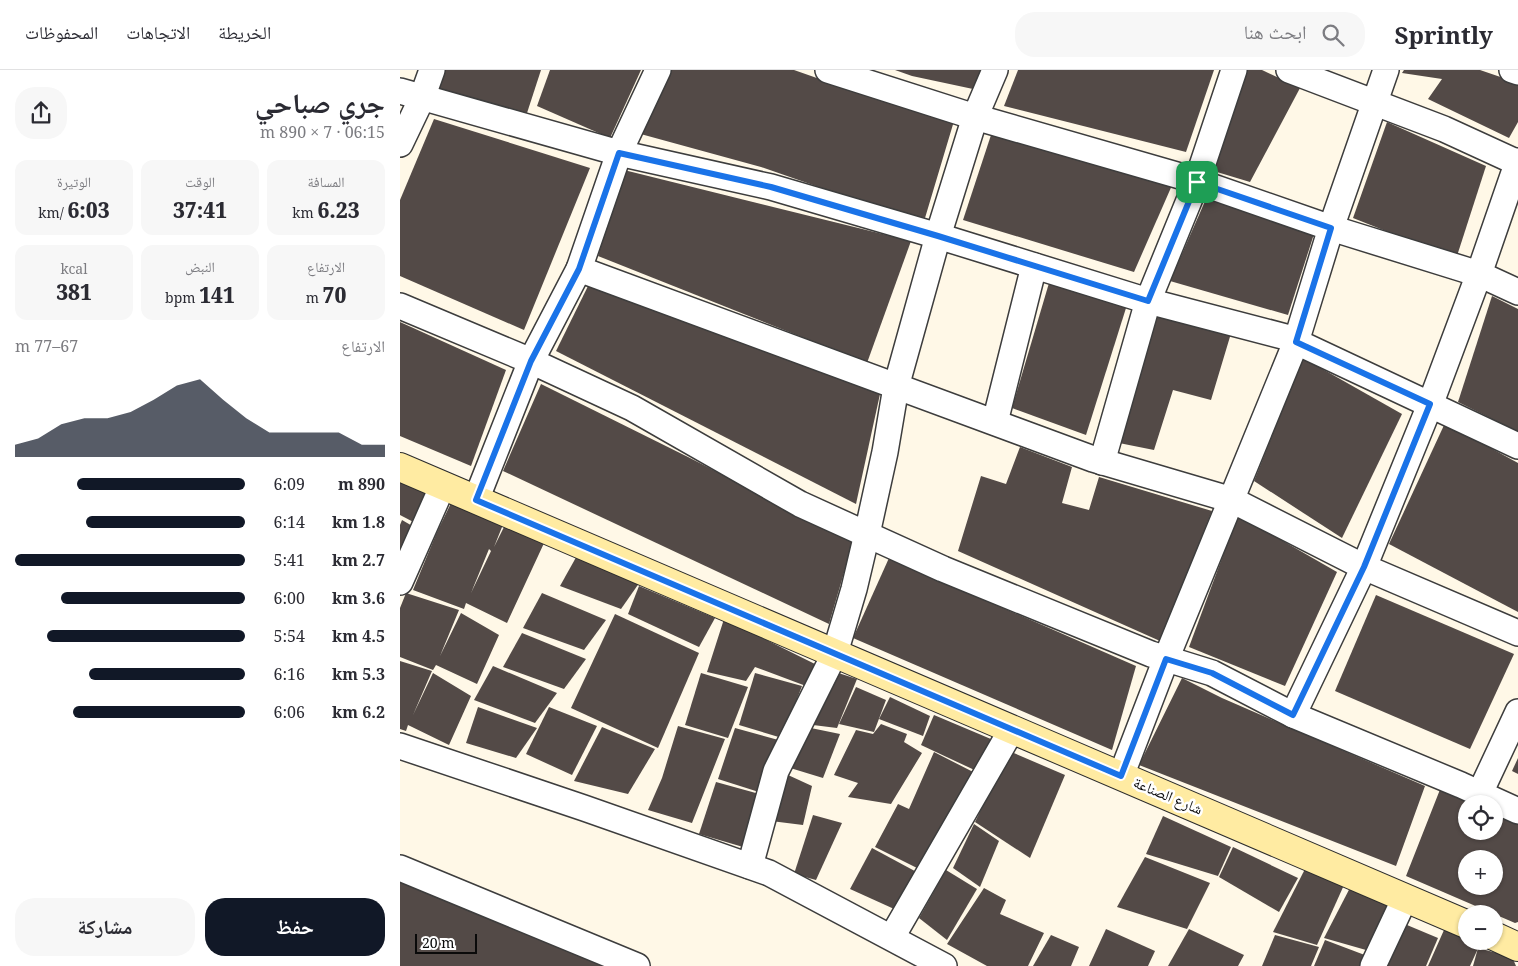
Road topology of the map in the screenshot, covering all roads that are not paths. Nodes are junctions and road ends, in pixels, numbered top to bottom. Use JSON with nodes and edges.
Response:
{"nodes":[{"id":1,"x":432,"y":70,"type":"edge"},
{"id":2,"x":658,"y":70,"type":"edge"},
{"id":3,"x":828,"y":70,"type":"edge"},
{"id":4,"x":995,"y":70,"type":"edge"},
{"id":5,"x":1234,"y":70,"type":"edge"},
{"id":6,"x":1289,"y":70,"type":"edge"},
{"id":7,"x":1386,"y":70,"type":"edge"},
{"id":8,"x":1512,"y":70,"type":"edge"},
{"id":9,"x":1518,"y":72,"type":"edge"},
{"id":10,"x":411,"y":94,"type":"edge"},
{"id":11,"x":1374,"y":103,"type":"junction"},
{"id":12,"x":975,"y":117,"type":"junction"},
{"id":13,"x":400,"y":144,"type":"edge"},
{"id":14,"x":619,"y":153,"type":"junction"},
{"id":15,"x":1518,"y":163,"type":"edge"},
{"id":16,"x":1197,"y":182,"type":"junction"},
{"id":17,"x":1331,"y":228,"type":"junction"},
{"id":18,"x":938,"y":236,"type":"junction"},
{"id":19,"x":1034,"y":266,"type":"junction"},
{"id":20,"x":579,"y":269,"type":"junction"},
{"id":21,"x":1479,"y":274,"type":"junction"},
{"id":22,"x":1518,"y":292,"type":"edge"},
{"id":23,"x":1148,"y":301,"type":"junction"},
{"id":24,"x":400,"y":306,"type":"edge"},
{"id":25,"x":1296,"y":342,"type":"junction"},
{"id":26,"x":531,"y":361,"type":"junction"},
{"id":27,"x":896,"y":386,"type":"junction"},
{"id":28,"x":1430,"y":404,"type":"junction"},
{"id":29,"x":995,"y":422,"type":"junction"},
{"id":30,"x":1518,"y":446,"type":"edge"},
{"id":31,"x":1102,"y":462,"type":"junction"},
{"id":32,"x":400,"y":468,"type":"edge"},
{"id":33,"x":443,"y":485,"type":"junction"},
{"id":34,"x":476,"y":500,"type":"junction"},
{"id":35,"x":1232,"y":500,"type":"junction"},
{"id":36,"x":867,"y":534,"type":"junction"},
{"id":37,"x":1364,"y":567,"type":"junction"},
{"id":38,"x":400,"y":582,"type":"edge"},
{"id":39,"x":1518,"y":633,"type":"edge"},
{"id":40,"x":835,"y":653,"type":"junction"},
{"id":41,"x":1166,"y":659,"type":"junction"},
{"id":42,"x":1518,"y":712,"type":"edge"},
{"id":43,"x":1293,"y":715,"type":"junction"},
{"id":44,"x":1012,"y":729,"type":"junction"},
{"id":45,"x":400,"y":746,"type":"edge"},
{"id":46,"x":1121,"y":776,"type":"junction"},
{"id":47,"x":1480,"y":794,"type":"junction"},
{"id":48,"x":1518,"y":811,"type":"edge"},
{"id":49,"x":750,"y":866,"type":"junction"},
{"id":50,"x":400,"y":868,"type":"edge"},
{"id":51,"x":1405,"y":898,"type":"junction"},
{"id":52,"x":1458,"y":921,"type":"edge"},
{"id":53,"x":892,"y":937,"type":"junction"},
{"id":54,"x":1503,"y":940,"type":"edge"},
{"id":55,"x":1518,"y":947,"type":"edge"},
{"id":56,"x":637,"y":966,"type":"edge"},
{"id":57,"x":944,"y":966,"type":"edge"},
{"id":58,"x":1372,"y":966,"type":"edge"}],
"edges":[{"from":1,"to":10,"type":"street"},
{"from":2,"to":14,"type":"street"},
{"from":3,"to":12,"type":"street"},
{"from":4,"to":12,"type":"street"},
{"from":5,"to":16,"type":"street"},
{"from":6,"to":11,"type":"street"},
{"from":7,"to":11,"type":"street"},
{"from":8,"to":9,"type":"street"},
{"from":10,"to":13,"type":"street"},
{"from":10,"to":14,"type":"street"},
{"from":11,"to":15,"type":"street"},
{"from":11,"to":17,"type":"street"},
{"from":12,"to":16,"type":"street"},
{"from":12,"to":18,"type":"street"},
{"from":14,"to":18,"type":"street"},
{"from":14,"to":20,"type":"street"},
{"from":15,"to":21,"type":"street"},
{"from":16,"to":17,"type":"street"},
{"from":16,"to":23,"type":"street"},
{"from":17,"to":21,"type":"street"},
{"from":17,"to":25,"type":"street"},
{"from":18,"to":19,"type":"street"},
{"from":18,"to":27,"type":"street"},
{"from":19,"to":23,"type":"street"},
{"from":19,"to":29,"type":"street"},
{"from":20,"to":26,"type":"street"},
{"from":20,"to":27,"type":"street"},
{"from":21,"to":22,"type":"street"},
{"from":21,"to":28,"type":"street"},
{"from":23,"to":25,"type":"street"},
{"from":23,"to":31,"type":"street"},
{"from":24,"to":26,"type":"street"},
{"from":25,"to":28,"type":"street"},
{"from":25,"to":35,"type":"street"},
{"from":26,"to":34,"type":"street"},
{"from":26,"to":36,"type":"street"},
{"from":27,"to":29,"type":"street"},
{"from":27,"to":36,"type":"street"},
{"from":28,"to":30,"type":"street"},
{"from":28,"to":37,"type":"street"},
{"from":29,"to":31,"type":"street"},
{"from":31,"to":35,"type":"street"},
{"from":32,"to":33,"type":"street","name":"شارع الصناعة"},
{"from":33,"to":34,"type":"street","name":"شارع الصناعة"},
{"from":33,"to":38,"type":"street"},
{"from":34,"to":40,"type":"street","name":"شارع الصناعة"},
{"from":35,"to":37,"type":"street"},
{"from":35,"to":41,"type":"street"},
{"from":36,"to":40,"type":"street"},
{"from":36,"to":41,"type":"street"},
{"from":37,"to":39,"type":"street"},
{"from":37,"to":43,"type":"street"},
{"from":40,"to":44,"type":"street","name":"شارع الصناعة"},
{"from":40,"to":49,"type":"street"},
{"from":41,"to":43,"type":"street"},
{"from":41,"to":46,"type":"street"},
{"from":42,"to":47,"type":"street"},
{"from":43,"to":47,"type":"street"},
{"from":44,"to":46,"type":"street","name":"شارع الصناعة"},
{"from":44,"to":53,"type":"street"},
{"from":45,"to":49,"type":"street"},
{"from":46,"to":51,"type":"street","name":"شارع الصناعة"},
{"from":47,"to":48,"type":"street"},
{"from":49,"to":53,"type":"street"},
{"from":50,"to":56,"type":"street"},
{"from":51,"to":52,"type":"street","name":"شارع الصناعة"},
{"from":51,"to":58,"type":"street"},
{"from":53,"to":57,"type":"street"},
{"from":54,"to":55,"type":"street"}]}
